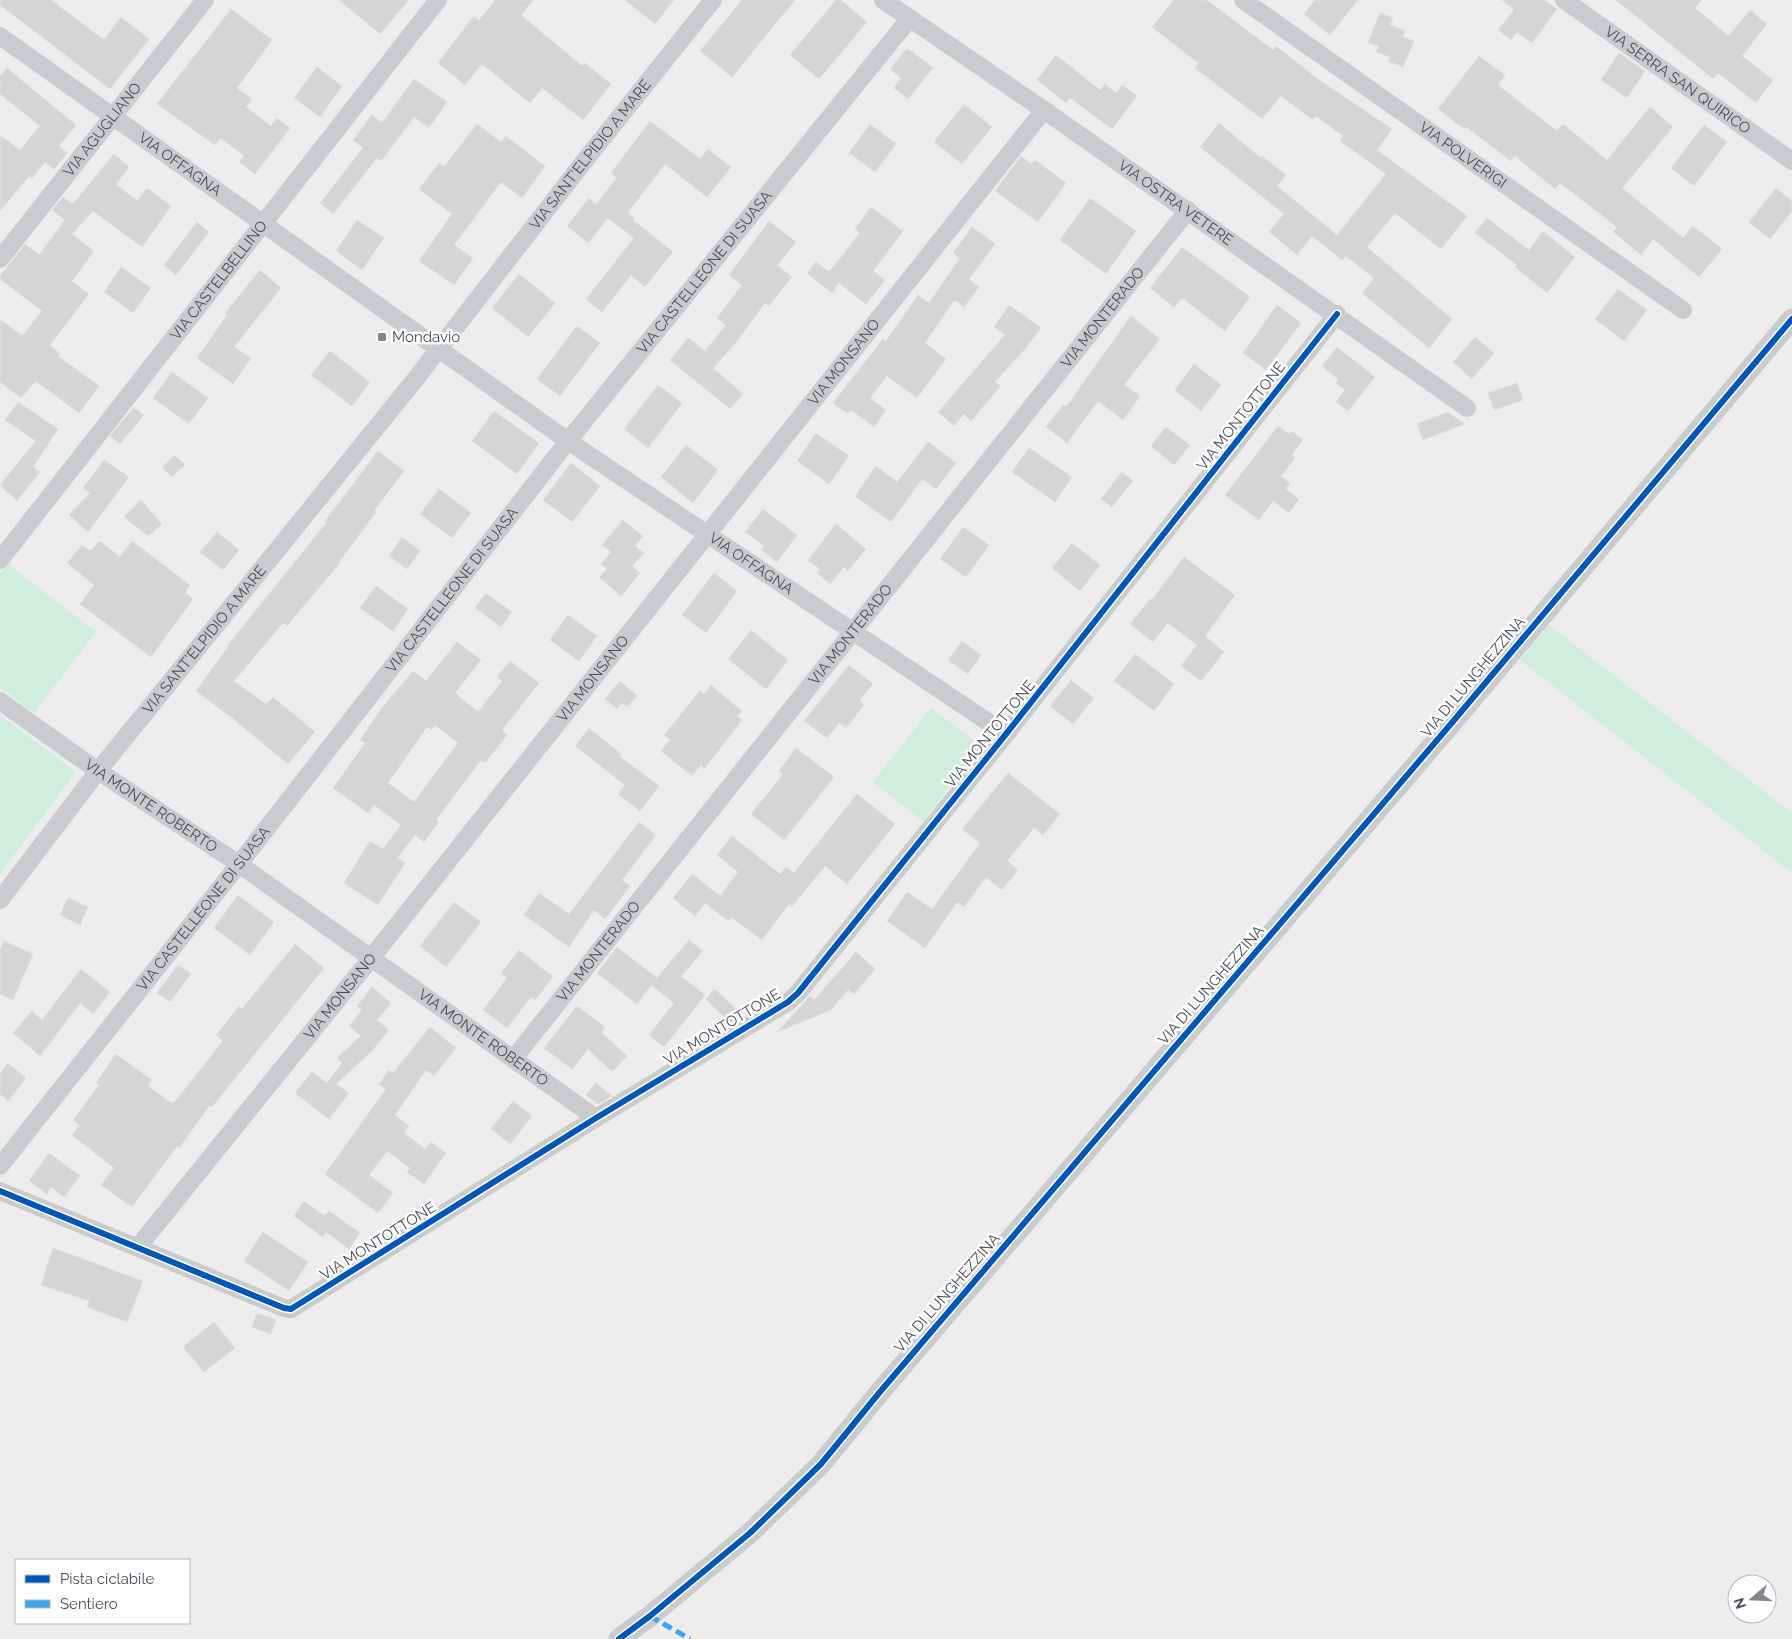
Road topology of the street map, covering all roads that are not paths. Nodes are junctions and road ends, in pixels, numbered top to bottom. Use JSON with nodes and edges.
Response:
{"nodes":[{"id":1,"x":206,"y":0,"type":"edge"},
{"id":2,"x":438,"y":0,"type":"edge"},
{"id":3,"x":713,"y":0,"type":"edge"},
{"id":4,"x":884,"y":0,"type":"edge"},
{"id":5,"x":1243,"y":0,"type":"edge"},
{"id":6,"x":1564,"y":0,"type":"edge"},
{"id":7,"x":910,"y":18,"type":"junction"},
{"id":8,"x":0,"y":36,"type":"edge"},
{"id":9,"x":1044,"y":110,"type":"junction"},
{"id":10,"x":114,"y":116,"type":"junction"},
{"id":11,"x":1792,"y":160,"type":"edge"},
{"id":12,"x":1188,"y":210,"type":"junction"},
{"id":13,"x":263,"y":225,"type":"junction"},
{"id":14,"x":0,"y":259,"type":"edge"},
{"id":15,"x":1683,"y":310,"type":"dead end"},
{"id":16,"x":1337,"y":314,"type":"junction"},
{"id":17,"x":1792,"y":319,"type":"edge"},
{"id":18,"x":439,"y":348,"type":"junction"},
{"id":19,"x":1467,"y":408,"type":"dead end"},
{"id":20,"x":568,"y":441,"type":"junction"},
{"id":21,"x":709,"y":535,"type":"junction"},
{"id":22,"x":0,"y":560,"type":"edge"},
{"id":23,"x":853,"y":630,"type":"junction"},
{"id":24,"x":0,"y":701,"type":"edge"},
{"id":25,"x":1006,"y":734,"type":"junction"},
{"id":26,"x":98,"y":771,"type":"junction"},
{"id":27,"x":239,"y":864,"type":"junction"},
{"id":28,"x":0,"y":900,"type":"edge"},
{"id":29,"x":372,"y":957,"type":"junction"},
{"id":30,"x":514,"y":1058,"type":"junction"},
{"id":31,"x":596,"y":1118,"type":"junction"},
{"id":32,"x":0,"y":1166,"type":"edge"},
{"id":33,"x":0,"y":1191,"type":"edge"},
{"id":34,"x":138,"y":1246,"type":"junction"},
{"id":35,"x":619,"y":1639,"type":"edge"}],
"edges":[{"from":1,"to":10,"type":"street","name":"VIA AGUGLIANO"},
{"from":2,"to":13,"type":"street","name":"VIA CASTELBELLINO"},
{"from":3,"to":18,"type":"street","name":"VIA SANT'ELPIDIO A MARE"},
{"from":4,"to":7,"type":"street","name":"VIA OSTRA VETERE"},
{"from":5,"to":15,"type":"street","name":"VIA POLVERIGI"},
{"from":6,"to":11,"type":"street","name":"VIA SERRA SAN QUIRICO"},
{"from":7,"to":9,"type":"street","name":"VIA OSTRA VETERE"},
{"from":7,"to":20,"type":"street","name":"VIA CASTELLEONE DI SUASA"},
{"from":8,"to":10,"type":"street","name":"VIA OFFAGNA"},
{"from":9,"to":12,"type":"street","name":"VIA OSTRA VETERE"},
{"from":9,"to":21,"type":"street","name":"VIA MONSANO"},
{"from":10,"to":13,"type":"street","name":"VIA OFFAGNA"},
{"from":10,"to":14,"type":"street","name":"VIA AGUGLIANO"},
{"from":12,"to":16,"type":"street","name":"VIA OSTRA VETERE"},
{"from":12,"to":23,"type":"street","name":"VIA MONTERADO"},
{"from":13,"to":18,"type":"street","name":"VIA OFFAGNA"},
{"from":13,"to":22,"type":"street","name":"VIA CASTELBELLINO"},
{"from":16,"to":19,"type":"street","name":"VIA OSTRA VETERE"},
{"from":16,"to":25,"type":"street","name":"VIA MONTOTTONE"},
{"from":17,"to":35,"type":"street","name":"VIA DI LUNGHEZZINA"},
{"from":18,"to":20,"type":"street","name":"VIA OFFAGNA"},
{"from":18,"to":26,"type":"street","name":"VIA SANT'ELPIDIO A MARE"},
{"from":20,"to":21,"type":"street","name":"VIA OFFAGNA"},
{"from":20,"to":27,"type":"street","name":"VIA CASTELLEONE DI SUASA"},
{"from":21,"to":23,"type":"street","name":"VIA OFFAGNA"},
{"from":21,"to":29,"type":"street","name":"VIA MONSANO"},
{"from":23,"to":25,"type":"street","name":"VIA OFFAGNA"},
{"from":23,"to":30,"type":"street","name":"VIA MONTERADO"},
{"from":24,"to":26,"type":"street","name":"VIA MONTE ROBERTO"},
{"from":25,"to":31,"type":"street","name":"VIA MONTOTTONE"},
{"from":26,"to":27,"type":"street","name":"VIA MONTE ROBERTO"},
{"from":26,"to":28,"type":"street","name":"VIA SANT'ELPIDIO A MARE"},
{"from":27,"to":29,"type":"street","name":"VIA MONTE ROBERTO"},
{"from":27,"to":32,"type":"street","name":"VIA CASTELLEONE DI SUASA"},
{"from":29,"to":30,"type":"street","name":"VIA MONTE ROBERTO"},
{"from":29,"to":34,"type":"street","name":"VIA MONSANO"},
{"from":30,"to":31,"type":"street","name":"VIA MONTE ROBERTO"},
{"from":31,"to":34,"type":"street","name":"VIA MONTOTTONE"},
{"from":33,"to":34,"type":"street","name":"VIA MONTOTTONE"}]}
